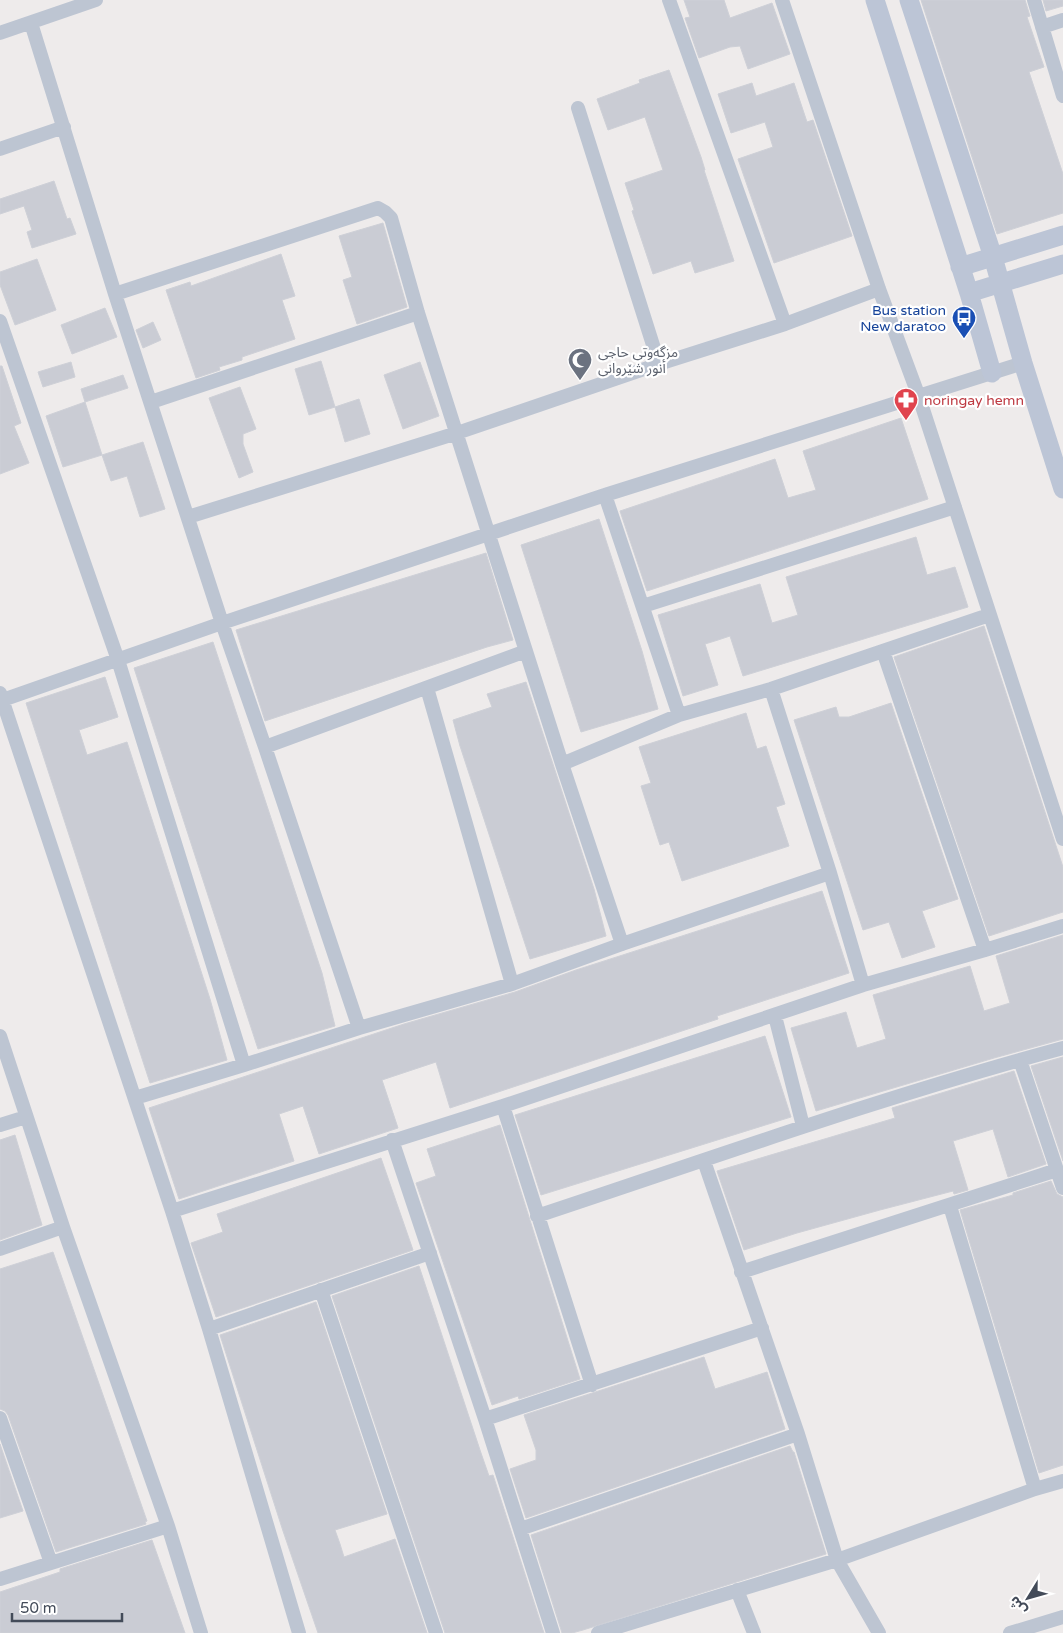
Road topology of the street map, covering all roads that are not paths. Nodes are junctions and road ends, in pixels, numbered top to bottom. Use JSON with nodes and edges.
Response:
{"nodes":[{"id":1,"x":96,"y":0,"type":"edge"},
{"id":2,"x":669,"y":0,"type":"edge"},
{"id":3,"x":782,"y":0,"type":"edge"},
{"id":4,"x":875,"y":0,"type":"edge"},
{"id":5,"x":910,"y":0,"type":"edge"},
{"id":6,"x":1034,"y":0,"type":"edge"},
{"id":7,"x":1063,"y":20,"type":"edge"},
{"id":8,"x":31,"y":23,"type":"junction"},
{"id":9,"x":1042,"y":27,"type":"junction"},
{"id":10,"x":0,"y":33,"type":"edge"},
{"id":11,"x":1063,"y":96,"type":"edge"},
{"id":12,"x":578,"y":108,"type":"dead end"},
{"id":13,"x":64,"y":127,"type":"junction"},
{"id":14,"x":0,"y":149,"type":"edge"},
{"id":15,"x":1063,"y":235,"type":"edge"},
{"id":16,"x":993,"y":257,"type":"junction"},
{"id":17,"x":1063,"y":264,"type":"edge"},
{"id":18,"x":960,"y":267,"type":"junction"},
{"id":19,"x":1000,"y":285,"type":"junction"},
{"id":20,"x":879,"y":289,"type":"junction"},
{"id":21,"x":115,"y":294,"type":"junction"},
{"id":22,"x":969,"y":294,"type":"junction"},
{"id":23,"x":418,"y":313,"type":"junction"},
{"id":24,"x":0,"y":320,"type":"edge"},
{"id":25,"x":785,"y":324,"type":"junction"},
{"id":26,"x":1023,"y":363,"type":"junction"},
{"id":27,"x":659,"y":364,"type":"junction"},
{"id":28,"x":992,"y":373,"type":"junction"},
{"id":29,"x":919,"y":397,"type":"junction"},
{"id":30,"x":151,"y":402,"type":"junction"},
{"id":31,"x":457,"y":433,"type":"junction"},
{"id":32,"x":1063,"y":489,"type":"edge"},
{"id":33,"x":605,"y":495,"type":"junction"},
{"id":34,"x":955,"y":507,"type":"junction"},
{"id":35,"x":188,"y":518,"type":"junction"},
{"id":36,"x":489,"y":534,"type":"junction"},
{"id":37,"x":643,"y":606,"type":"junction"},
{"id":38,"x":989,"y":614,"type":"junction"},
{"id":39,"x":222,"y":623,"type":"junction"},
{"id":40,"x":526,"y":651,"type":"junction"},
{"id":41,"x":883,"y":651,"type":"junction"},
{"id":42,"x":118,"y":660,"type":"junction"},
{"id":43,"x":427,"y":688,"type":"junction"},
{"id":44,"x":771,"y":688,"type":"junction"},
{"id":45,"x":1,"y":698,"type":"edge"},
{"id":46,"x":679,"y":715,"type":"junction"},
{"id":47,"x":265,"y":747,"type":"junction"},
{"id":48,"x":562,"y":764,"type":"junction"},
{"id":49,"x":1063,"y":839,"type":"edge"},
{"id":50,"x":830,"y":873,"type":"junction"},
{"id":51,"x":1063,"y":926,"type":"edge"},
{"id":52,"x":622,"y":944,"type":"junction"},
{"id":53,"x":985,"y":950,"type":"junction"},
{"id":54,"x":512,"y":984,"type":"junction"},
{"id":55,"x":863,"y":985,"type":"junction"},
{"id":56,"x":775,"y":1016,"type":"junction"},
{"id":57,"x":359,"y":1028,"type":"junction"},
{"id":58,"x":0,"y":1036,"type":"edge"},
{"id":59,"x":1063,"y":1048,"type":"edge"},
{"id":60,"x":1020,"y":1060,"type":"junction"},
{"id":61,"x":244,"y":1065,"type":"junction"},
{"id":62,"x":135,"y":1098,"type":"junction"},
{"id":63,"x":503,"y":1106,"type":"junction"},
{"id":64,"x":26,"y":1117,"type":"junction"},
{"id":65,"x":0,"y":1125,"type":"edge"},
{"id":66,"x":803,"y":1126,"type":"junction"},
{"id":67,"x":392,"y":1140,"type":"junction"},
{"id":68,"x":704,"y":1161,"type":"junction"},
{"id":69,"x":1058,"y":1170,"type":"junction"},
{"id":70,"x":1063,"y":1188,"type":"edge"},
{"id":71,"x":950,"y":1206,"type":"junction"},
{"id":72,"x":172,"y":1211,"type":"junction"},
{"id":73,"x":537,"y":1216,"type":"junction"},
{"id":74,"x":63,"y":1227,"type":"junction"},
{"id":75,"x":0,"y":1249,"type":"edge"},
{"id":76,"x":430,"y":1253,"type":"junction"},
{"id":77,"x":741,"y":1272,"type":"junction"},
{"id":78,"x":322,"y":1290,"type":"junction"},
{"id":79,"x":762,"y":1328,"type":"junction"},
{"id":80,"x":209,"y":1330,"type":"junction"},
{"id":81,"x":592,"y":1385,"type":"junction"},
{"id":82,"x":0,"y":1418,"type":"edge"},
{"id":83,"x":485,"y":1419,"type":"junction"},
{"id":84,"x":798,"y":1434,"type":"junction"},
{"id":85,"x":1063,"y":1481,"type":"edge"},
{"id":86,"x":1035,"y":1489,"type":"junction"},
{"id":87,"x":168,"y":1526,"type":"junction"},
{"id":88,"x":520,"y":1529,"type":"junction"},
{"id":89,"x":836,"y":1560,"type":"junction"},
{"id":90,"x":51,"y":1563,"type":"junction"},
{"id":91,"x":0,"y":1579,"type":"edge"},
{"id":92,"x":737,"y":1590,"type":"junction"},
{"id":93,"x":1063,"y":1617,"type":"edge"},
{"id":94,"x":201,"y":1633,"type":"edge"},
{"id":95,"x":299,"y":1633,"type":"edge"},
{"id":96,"x":436,"y":1633,"type":"edge"},
{"id":97,"x":554,"y":1633,"type":"edge"},
{"id":98,"x":598,"y":1633,"type":"edge"},
{"id":99,"x":754,"y":1633,"type":"edge"},
{"id":100,"x":879,"y":1633,"type":"edge"},
{"id":101,"x":1010,"y":1633,"type":"edge"}],
"edges":[{"from":1,"to":8,"type":"street"},
{"from":2,"to":25,"type":"street"},
{"from":3,"to":20,"type":"street"},
{"from":4,"to":18,"type":"street"},
{"from":5,"to":16,"type":"street"},
{"from":6,"to":9,"type":"street"},
{"from":7,"to":9,"type":"street"},
{"from":8,"to":10,"type":"street"},
{"from":8,"to":13,"type":"street"},
{"from":9,"to":11,"type":"street"},
{"from":12,"to":27,"type":"street"},
{"from":13,"to":14,"type":"street"},
{"from":13,"to":21,"type":"street"},
{"from":15,"to":16,"type":"street"},
{"from":16,"to":18,"type":"street"},
{"from":16,"to":19,"type":"street"},
{"from":17,"to":19,"type":"street"},
{"from":18,"to":22,"type":"street"},
{"from":19,"to":22,"type":"street"},
{"from":19,"to":26,"type":"street"},
{"from":20,"to":25,"type":"street"},
{"from":20,"to":29,"type":"street"},
{"from":21,"to":23,"type":"street"},
{"from":21,"to":30,"type":"street"},
{"from":22,"to":28,"type":"street"},
{"from":23,"to":30,"type":"street"},
{"from":23,"to":31,"type":"street"},
{"from":24,"to":42,"type":"street"},
{"from":25,"to":27,"type":"street"},
{"from":26,"to":28,"type":"street"},
{"from":26,"to":32,"type":"street"},
{"from":27,"to":31,"type":"street"},
{"from":28,"to":29,"type":"street"},
{"from":29,"to":33,"type":"street"},
{"from":29,"to":34,"type":"street"},
{"from":30,"to":35,"type":"street"},
{"from":31,"to":35,"type":"street"},
{"from":31,"to":36,"type":"street"},
{"from":33,"to":36,"type":"street"},
{"from":33,"to":37,"type":"street"},
{"from":34,"to":37,"type":"street"},
{"from":34,"to":38,"type":"street"},
{"from":35,"to":39,"type":"street"},
{"from":36,"to":39,"type":"street"},
{"from":36,"to":40,"type":"street"},
{"from":37,"to":46,"type":"street"},
{"from":38,"to":41,"type":"street"},
{"from":38,"to":49,"type":"street"},
{"from":39,"to":42,"type":"street"},
{"from":39,"to":47,"type":"street"},
{"from":40,"to":43,"type":"street"},
{"from":40,"to":48,"type":"street"},
{"from":41,"to":44,"type":"street"},
{"from":41,"to":53,"type":"street"},
{"from":42,"to":45,"type":"street"},
{"from":42,"to":61,"type":"street"},
{"from":43,"to":47,"type":"street"},
{"from":43,"to":54,"type":"street"},
{"from":44,"to":46,"type":"street"},
{"from":44,"to":50,"type":"street"},
{"from":45,"to":62,"type":"street"},
{"from":46,"to":48,"type":"street"},
{"from":47,"to":57,"type":"street"},
{"from":48,"to":52,"type":"street"},
{"from":50,"to":52,"type":"street"},
{"from":50,"to":55,"type":"street"},
{"from":51,"to":53,"type":"street"},
{"from":52,"to":54,"type":"street"},
{"from":53,"to":55,"type":"street"},
{"from":54,"to":57,"type":"street"},
{"from":55,"to":56,"type":"street"},
{"from":56,"to":63,"type":"street"},
{"from":56,"to":66,"type":"street"},
{"from":57,"to":61,"type":"street"},
{"from":58,"to":64,"type":"street"},
{"from":59,"to":60,"type":"street"},
{"from":60,"to":66,"type":"street"},
{"from":60,"to":69,"type":"street"},
{"from":61,"to":62,"type":"street"},
{"from":62,"to":72,"type":"street"},
{"from":63,"to":67,"type":"street"},
{"from":63,"to":73,"type":"street"},
{"from":64,"to":65,"type":"street"},
{"from":64,"to":74,"type":"street"},
{"from":66,"to":68,"type":"street"},
{"from":67,"to":72,"type":"street"},
{"from":67,"to":76,"type":"street"},
{"from":68,"to":73,"type":"street"},
{"from":68,"to":77,"type":"street"},
{"from":69,"to":70,"type":"street"},
{"from":69,"to":71,"type":"street"},
{"from":71,"to":77,"type":"street"},
{"from":71,"to":86,"type":"street"},
{"from":72,"to":80,"type":"street"},
{"from":73,"to":81,"type":"street"},
{"from":74,"to":75,"type":"street"},
{"from":74,"to":87,"type":"street"},
{"from":76,"to":78,"type":"street"},
{"from":76,"to":83,"type":"street"},
{"from":77,"to":79,"type":"street"},
{"from":78,"to":80,"type":"street"},
{"from":78,"to":96,"type":"street"},
{"from":79,"to":81,"type":"street"},
{"from":79,"to":84,"type":"street"},
{"from":80,"to":95,"type":"street"},
{"from":81,"to":83,"type":"street"},
{"from":82,"to":90,"type":"street"},
{"from":83,"to":88,"type":"street"},
{"from":84,"to":88,"type":"street"},
{"from":84,"to":89,"type":"street"},
{"from":85,"to":86,"type":"street"},
{"from":86,"to":89,"type":"street"},
{"from":87,"to":90,"type":"street"},
{"from":87,"to":94,"type":"street"},
{"from":88,"to":97,"type":"street"},
{"from":89,"to":92,"type":"street"},
{"from":89,"to":100,"type":"street"},
{"from":90,"to":91,"type":"street"},
{"from":92,"to":98,"type":"street"},
{"from":92,"to":99,"type":"street"},
{"from":93,"to":101,"type":"street"}]}
